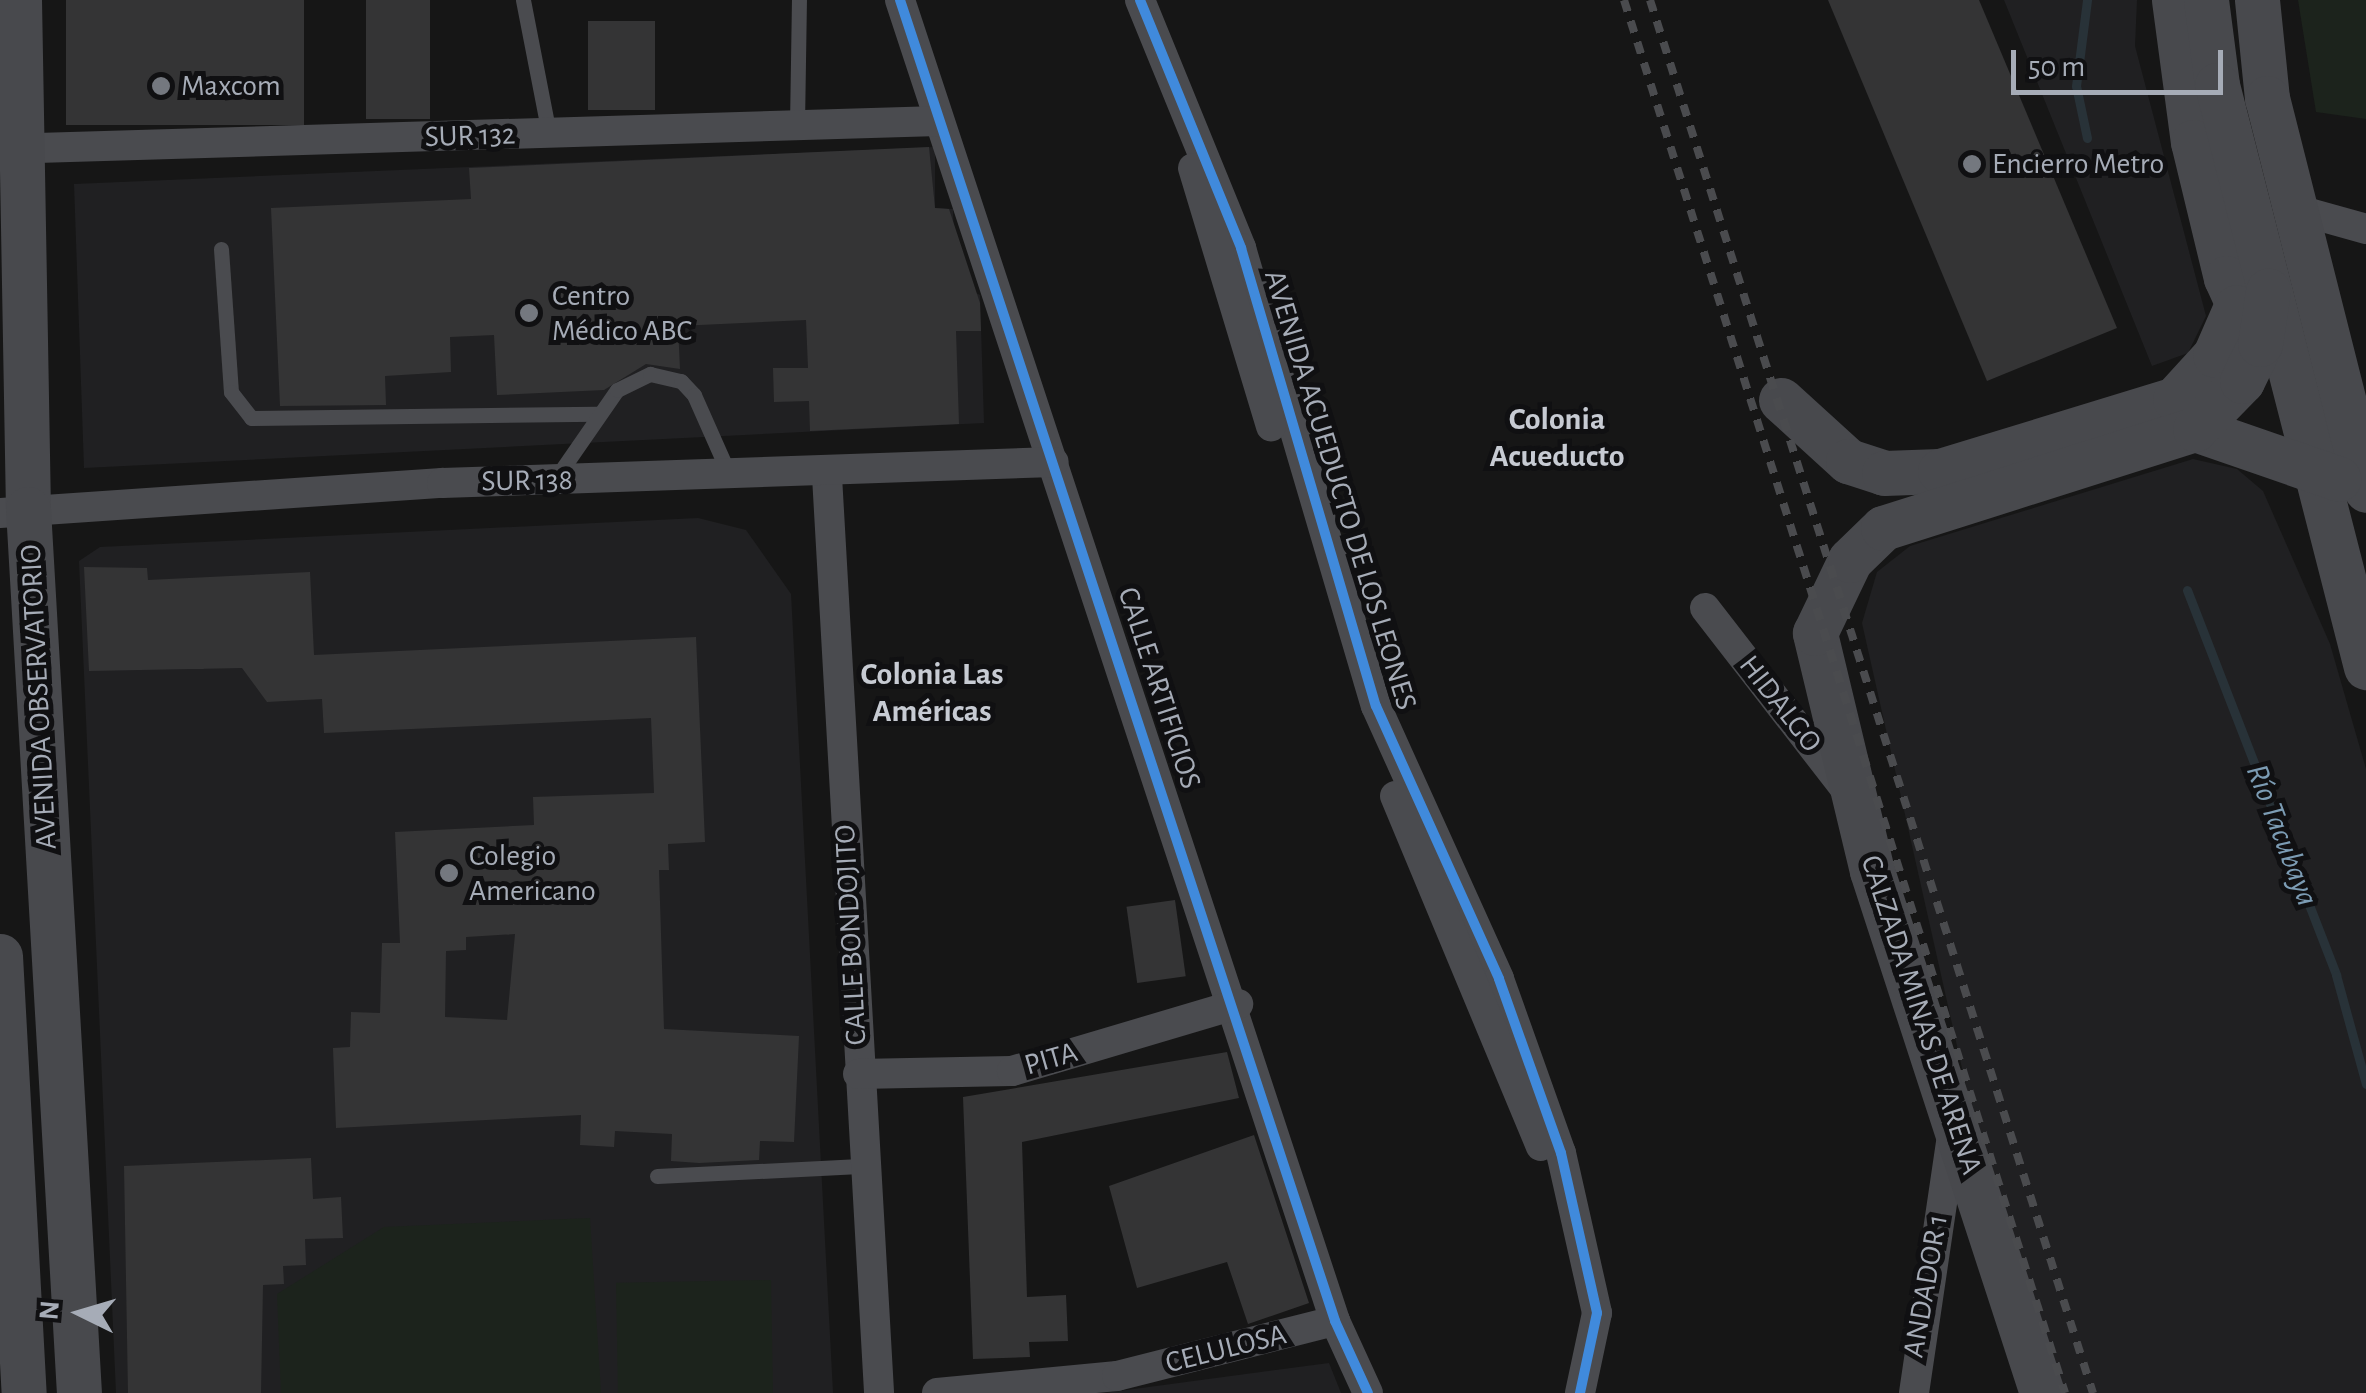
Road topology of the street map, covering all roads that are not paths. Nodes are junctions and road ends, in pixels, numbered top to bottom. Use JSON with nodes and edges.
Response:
{"nodes":[{"id":1,"x":19,"y":0,"type":"edge"},
{"id":2,"x":523,"y":0,"type":"edge"},
{"id":3,"x":798,"y":0,"type":"edge"},
{"id":4,"x":900,"y":0,"type":"edge"},
{"id":5,"x":1118,"y":0,"type":"edge"},
{"id":6,"x":1140,"y":0,"type":"edge"},
{"id":7,"x":2174,"y":0,"type":"edge"},
{"id":8,"x":2206,"y":0,"type":"edge"},
{"id":9,"x":2257,"y":0,"type":"edge"},
{"id":10,"x":939,"y":121,"type":"junction"},
{"id":11,"x":797,"y":126,"type":"junction"},
{"id":12,"x":549,"y":134,"type":"junction"},
{"id":13,"x":10,"y":149,"type":"edge"},
{"id":14,"x":2292,"y":208,"type":"junction"},
{"id":15,"x":2366,"y":230,"type":"edge"},
{"id":16,"x":221,"y":248,"type":"dead end"},
{"id":17,"x":2264,"y":326,"type":"junction"},
{"id":18,"x":2351,"y":376,"type":"edge"},
{"id":19,"x":1781,"y":400,"type":"dead end"},
{"id":20,"x":597,"y":414,"type":"junction"},
{"id":21,"x":2195,"y":429,"type":"junction"},
{"id":22,"x":1054,"y":462,"type":"junction"},
{"id":23,"x":2320,"y":469,"type":"junction"},
{"id":24,"x":827,"y":476,"type":"junction"},
{"id":25,"x":730,"y":478,"type":"junction"},
{"id":26,"x":554,"y":481,"type":"junction"},
{"id":27,"x":2366,"y":492,"type":"edge"},
{"id":28,"x":14,"y":511,"type":"edge"},
{"id":29,"x":1704,"y":608,"type":"dead end"},
{"id":30,"x":2366,"y":666,"type":"edge"},
{"id":31,"x":1855,"y":801,"type":"junction"},
{"id":32,"x":0,"y":956,"type":"edge"},
{"id":33,"x":1238,"y":1004,"type":"junction"},
{"id":34,"x":858,"y":1074,"type":"junction"},
{"id":35,"x":1954,"y":1120,"type":"junction"},
{"id":36,"x":864,"y":1166,"type":"junction"},
{"id":37,"x":657,"y":1176,"type":"dead end"},
{"id":38,"x":1572,"y":1200,"type":"junction"},
{"id":39,"x":8,"y":1263,"type":"edge"},
{"id":40,"x":1335,"y":1321,"type":"junction"},
{"id":41,"x":24,"y":1393,"type":"edge"},
{"id":42,"x":80,"y":1393,"type":"edge"},
{"id":43,"x":879,"y":1393,"type":"edge"},
{"id":44,"x":936,"y":1393,"type":"edge"},
{"id":45,"x":1368,"y":1393,"type":"edge"},
{"id":46,"x":1580,"y":1393,"type":"edge"},
{"id":47,"x":1914,"y":1393,"type":"edge"},
{"id":48,"x":2042,"y":1393,"type":"edge"}],
"edges":[{"from":1,"to":13,"type":"street","name":"AVENIDA OBSERVATORIO"},
{"from":2,"to":12,"type":"lane"},
{"from":3,"to":11,"type":"lane"},
{"from":4,"to":10,"type":"street","name":"CALLE ARTIFICIOS"},
{"from":5,"to":38,"type":"street","name":"AVENIDA ACUEDUCTO DE LOS LEONES"},
{"from":6,"to":38,"type":"street","name":"AVENIDA ACUEDUCTO DE LOS LEONES"},
{"from":7,"to":17,"type":"street"},
{"from":8,"to":17,"type":"street"},
{"from":9,"to":14,"type":"street"},
{"from":10,"to":11,"type":"street","name":"SUR 132"},
{"from":10,"to":22,"type":"street","name":"CALLE ARTIFICIOS"},
{"from":11,"to":12,"type":"street","name":"SUR 132"},
{"from":12,"to":13,"type":"street","name":"SUR 132"},
{"from":13,"to":28,"type":"street","name":"AVENIDA OBSERVATORIO"},
{"from":14,"to":15,"type":"street"},
{"from":14,"to":18,"type":"street"},
{"from":16,"to":20,"type":"lane"},
{"from":17,"to":18,"type":"street"},
{"from":17,"to":19,"type":"street"},
{"from":17,"to":21,"type":"street"},
{"from":17,"to":23,"type":"street"},
{"from":18,"to":27,"type":"street"},
{"from":20,"to":25,"type":"lane"},
{"from":20,"to":26,"type":"lane"},
{"from":21,"to":23,"type":"street"},
{"from":21,"to":31,"type":"street","name":"CALZADA MINAS DE ARENA"},
{"from":22,"to":24,"type":"street","name":"SUR 138"},
{"from":22,"to":33,"type":"street","name":"CALLE ARTIFICIOS"},
{"from":23,"to":27,"type":"street"},
{"from":23,"to":30,"type":"street"},
{"from":24,"to":25,"type":"street","name":"SUR 138"},
{"from":24,"to":34,"type":"street","name":"CALLE BONDOJITO"},
{"from":25,"to":26,"type":"street","name":"SUR 138"},
{"from":26,"to":28,"type":"street","name":"SUR 138"},
{"from":28,"to":42,"type":"street","name":"AVENIDA OBSERVATORIO"},
{"from":29,"to":31,"type":"street","name":"HIDALGO"},
{"from":31,"to":35,"type":"street","name":"CALZADA MINAS DE ARENA"},
{"from":32,"to":39,"type":"street"},
{"from":33,"to":34,"type":"street","name":"PITA"},
{"from":33,"to":40,"type":"street","name":"CALLE ARTIFICIOS"},
{"from":34,"to":36,"type":"street","name":"CALLE BONDOJITO"},
{"from":35,"to":47,"type":"street","name":"ANDADOR 1"},
{"from":35,"to":48,"type":"street","name":"CALZADA MINAS DE ARENA"},
{"from":36,"to":37,"type":"lane"},
{"from":36,"to":43,"type":"street","name":"CALLE BONDOJITO"},
{"from":38,"to":46,"type":"street","name":"AVENIDA ACUEDUCTO DE LOS LEONES"},
{"from":39,"to":41,"type":"street"},
{"from":40,"to":44,"type":"street","name":"CELULOSA"},
{"from":40,"to":45,"type":"street","name":"CALLE ARTIFICIOS"}]}
